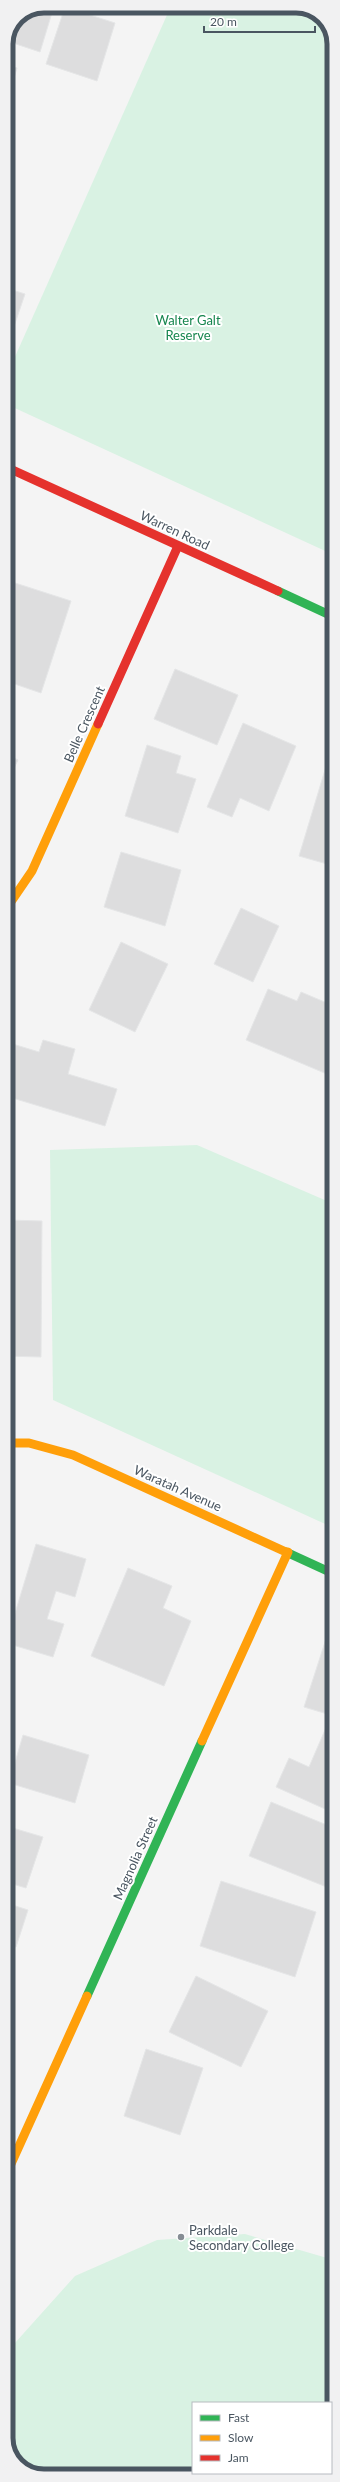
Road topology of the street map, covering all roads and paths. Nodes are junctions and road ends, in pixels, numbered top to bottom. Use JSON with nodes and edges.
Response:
{"nodes":[{"id":1,"x":13,"y":470,"type":"edge"},
{"id":2,"x":178,"y":546,"type":"junction"},
{"id":3,"x":327,"y":614,"type":"edge"},
{"id":4,"x":13,"y":899,"type":"edge"},
{"id":5,"x":13,"y":1444,"type":"edge"},
{"id":6,"x":288,"y":1552,"type":"junction"},
{"id":7,"x":327,"y":1571,"type":"edge"},
{"id":8,"x":13,"y":2160,"type":"edge"}],
"edges":[{"from":1,"to":2,"type":"street","name":"Warren Road"},
{"from":2,"to":3,"type":"street","name":"Warren Road"},
{"from":2,"to":4,"type":"street","name":"Belle Crescent"},
{"from":5,"to":6,"type":"street","name":"Waratah Avenue"},
{"from":6,"to":7,"type":"street","name":"Waratah Avenue"},
{"from":6,"to":8,"type":"street","name":"Magnolia Street"}]}
